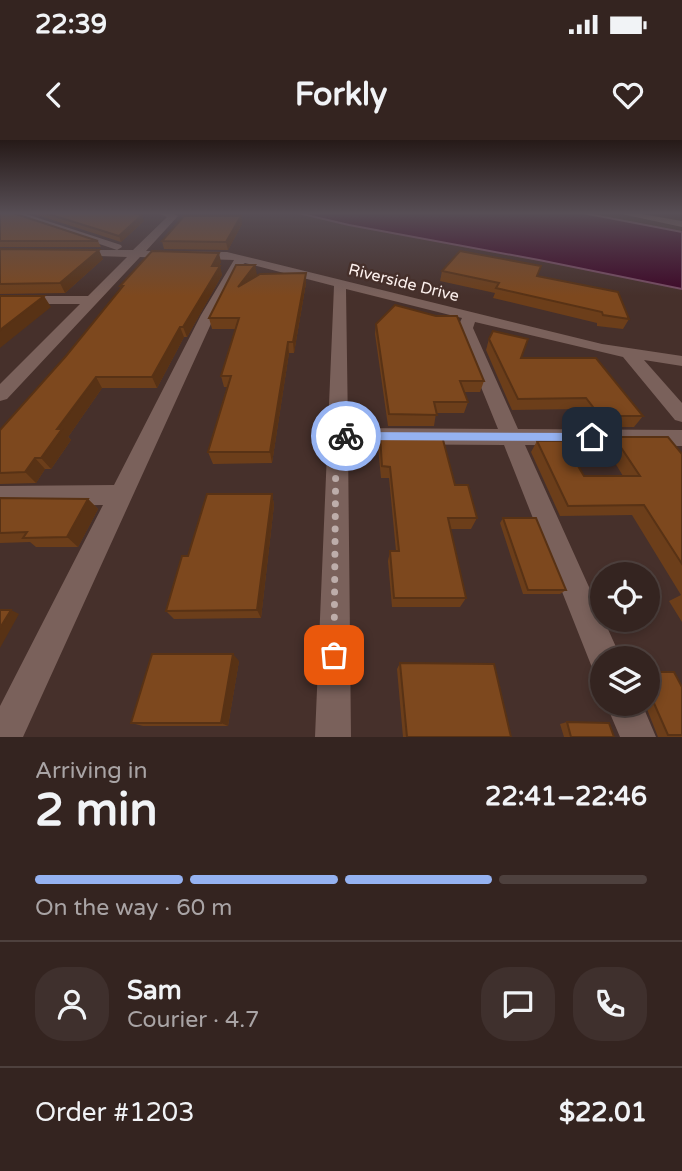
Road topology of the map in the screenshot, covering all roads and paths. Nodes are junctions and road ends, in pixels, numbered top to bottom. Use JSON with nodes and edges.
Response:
{"nodes":[{"id":1,"x":98,"y":241,"type":"edge"},
{"id":2,"x":149,"y":241,"type":"edge"},
{"id":3,"x":55,"y":253,"type":"edge"},
{"id":4,"x":111,"y":253,"type":"junction"},
{"id":5,"x":138,"y":253,"type":"junction"},
{"id":6,"x":244,"y":259,"type":"junction"},
{"id":7,"x":340,"y":284,"type":"junction"},
{"id":8,"x":0,"y":300,"type":"edge"},
{"id":9,"x":93,"y":300,"type":"junction"},
{"id":10,"x":470,"y":316,"type":"junction"},
{"id":11,"x":628,"y":354,"type":"junction"},
{"id":12,"x":682,"y":361,"type":"edge"},
{"id":13,"x":0,"y":374,"type":"edge"},
{"id":14,"x":20,"y":374,"type":"junction"},
{"id":15,"x":0,"y":395,"type":"edge"},
{"id":16,"x":682,"y":415,"type":"edge"},
{"id":17,"x":336,"y":436,"type":"junction"},
{"id":18,"x":513,"y":436,"type":"junction"},
{"id":19,"x":682,"y":438,"type":"edge"},
{"id":20,"x":122,"y":495,"type":"junction"},
{"id":21,"x":0,"y":496,"type":"edge"},
{"id":22,"x":600,"y":646,"type":"edge"},
{"id":23,"x":629,"y":716,"type":"edge"},
{"id":24,"x":4,"y":737,"type":"edge"},
{"id":25,"x":334,"y":737,"type":"edge"},
{"id":26,"x":638,"y":737,"type":"edge"}],
"edges":[{"from":1,"to":4,"type":"street"},
{"from":2,"to":5,"type":"street"},
{"from":3,"to":4,"type":"street","name":"Riverside Drive"},
{"from":4,"to":5,"type":"street","name":"Riverside Drive"},
{"from":5,"to":6,"type":"street","name":"Riverside Drive"},
{"from":5,"to":9,"type":"street"},
{"from":6,"to":7,"type":"street","name":"Riverside Drive"},
{"from":6,"to":20,"type":"street"},
{"from":7,"to":10,"type":"street","name":"Riverside Drive"},
{"from":7,"to":17,"type":"street"},
{"from":8,"to":9,"type":"street"},
{"from":9,"to":14,"type":"street"},
{"from":10,"to":11,"type":"street","name":"Riverside Drive"},
{"from":10,"to":18,"type":"street"},
{"from":11,"to":12,"type":"street","name":"Riverside Drive"},
{"from":11,"to":16,"type":"street"},
{"from":13,"to":14,"type":"street"},
{"from":14,"to":15,"type":"street"},
{"from":17,"to":18,"type":"street"},
{"from":17,"to":25,"type":"street"},
{"from":18,"to":19,"type":"street"},
{"from":18,"to":22,"type":"street"},
{"from":20,"to":21,"type":"street"},
{"from":20,"to":24,"type":"street"},
{"from":23,"to":26,"type":"street"}]}
